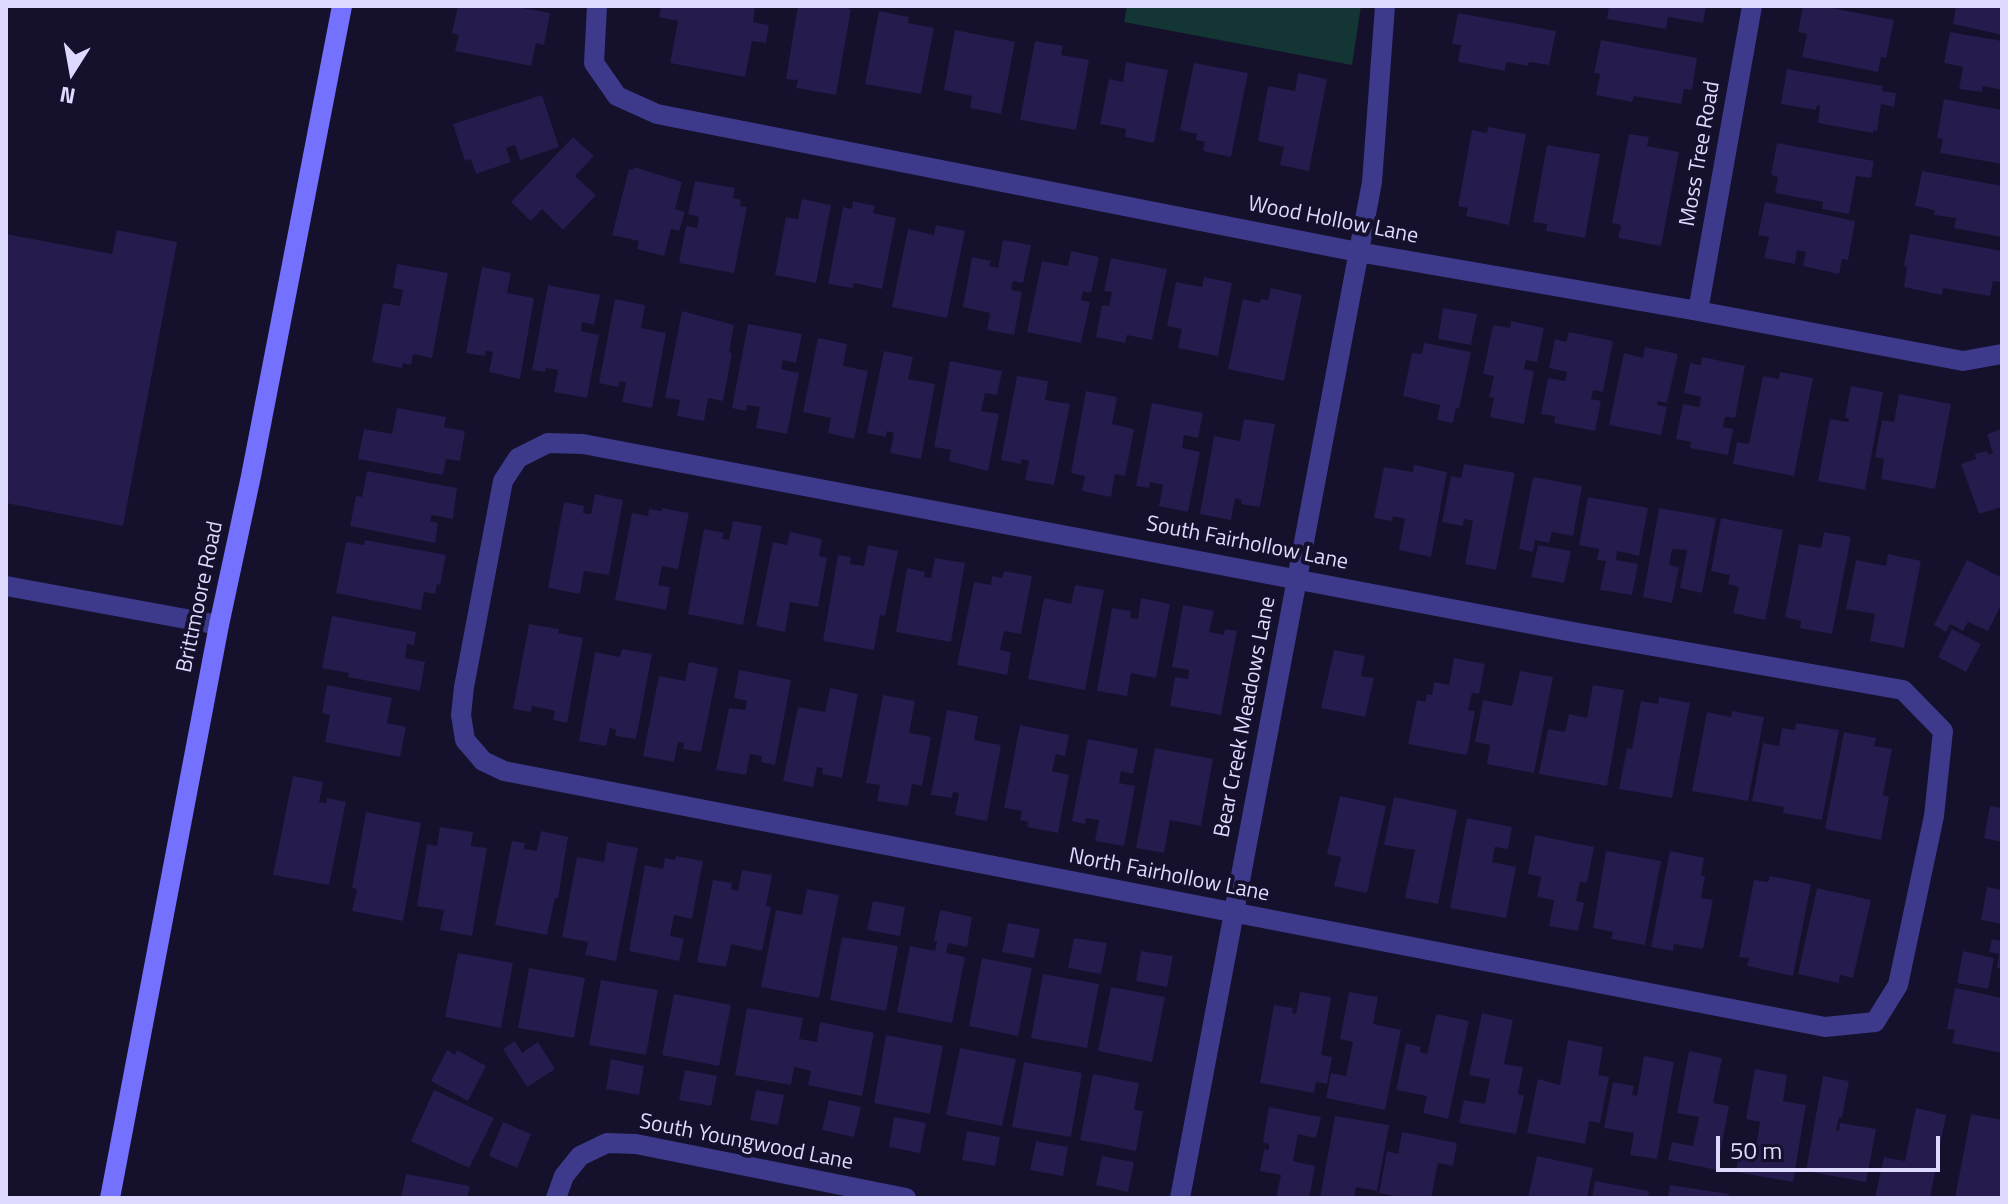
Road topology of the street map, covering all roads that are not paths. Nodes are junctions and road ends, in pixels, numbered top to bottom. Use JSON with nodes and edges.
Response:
{"nodes":[{"id":1,"x":342,"y":6,"type":"edge"},
{"id":2,"x":597,"y":6,"type":"edge"},
{"id":3,"x":1385,"y":6,"type":"edge"},
{"id":4,"x":1752,"y":6,"type":"edge"},
{"id":5,"x":1358,"y":252,"type":"junction"},
{"id":6,"x":1698,"y":311,"type":"junction"},
{"id":7,"x":2002,"y":354,"type":"edge"},
{"id":8,"x":1296,"y":578,"type":"junction"},
{"id":9,"x":6,"y":586,"type":"edge"},
{"id":10,"x":478,"y":608,"type":"joint"},
{"id":11,"x":219,"y":625,"type":"junction"},
{"id":12,"x":1918,"y":896,"type":"joint"},
{"id":13,"x":1233,"y":913,"type":"junction"},
{"id":14,"x":110,"y":1198,"type":"edge"},
{"id":15,"x":556,"y":1198,"type":"edge"},
{"id":16,"x":906,"y":1198,"type":"edge"},
{"id":17,"x":1180,"y":1198,"type":"edge"}],
"edges":[{"from":1,"to":11,"type":"main road","name":"Brittmoore Road"},
{"from":2,"to":5,"type":"street","name":"Wood Hollow Lane"},
{"from":3,"to":5,"type":"street","name":"Bear Creek Meadows Lane"},
{"from":4,"to":6,"type":"street","name":"Moss Tree Road"},
{"from":5,"to":6,"type":"street","name":"Wood Hollow Lane"},
{"from":5,"to":8,"type":"street","name":"Bear Creek Meadows Lane"},
{"from":6,"to":7,"type":"street","name":"Wood Hollow Lane"},
{"from":8,"to":10,"type":"street","name":"South Fairhollow Lane"},
{"from":8,"to":12,"type":"street","name":"South Fairhollow Lane"},
{"from":8,"to":13,"type":"street","name":"Bear Creek Meadows Lane"},
{"from":9,"to":11,"type":"street"},
{"from":10,"to":13,"type":"street","name":"North Fairhollow Lane"},
{"from":11,"to":14,"type":"main road","name":"Brittmoore Road"},
{"from":12,"to":13,"type":"street","name":"North Fairhollow Lane"},
{"from":13,"to":17,"type":"street","name":"Bear Creek Meadows Lane"},
{"from":15,"to":16,"type":"street","name":"South Youngwood Lane"}]}
